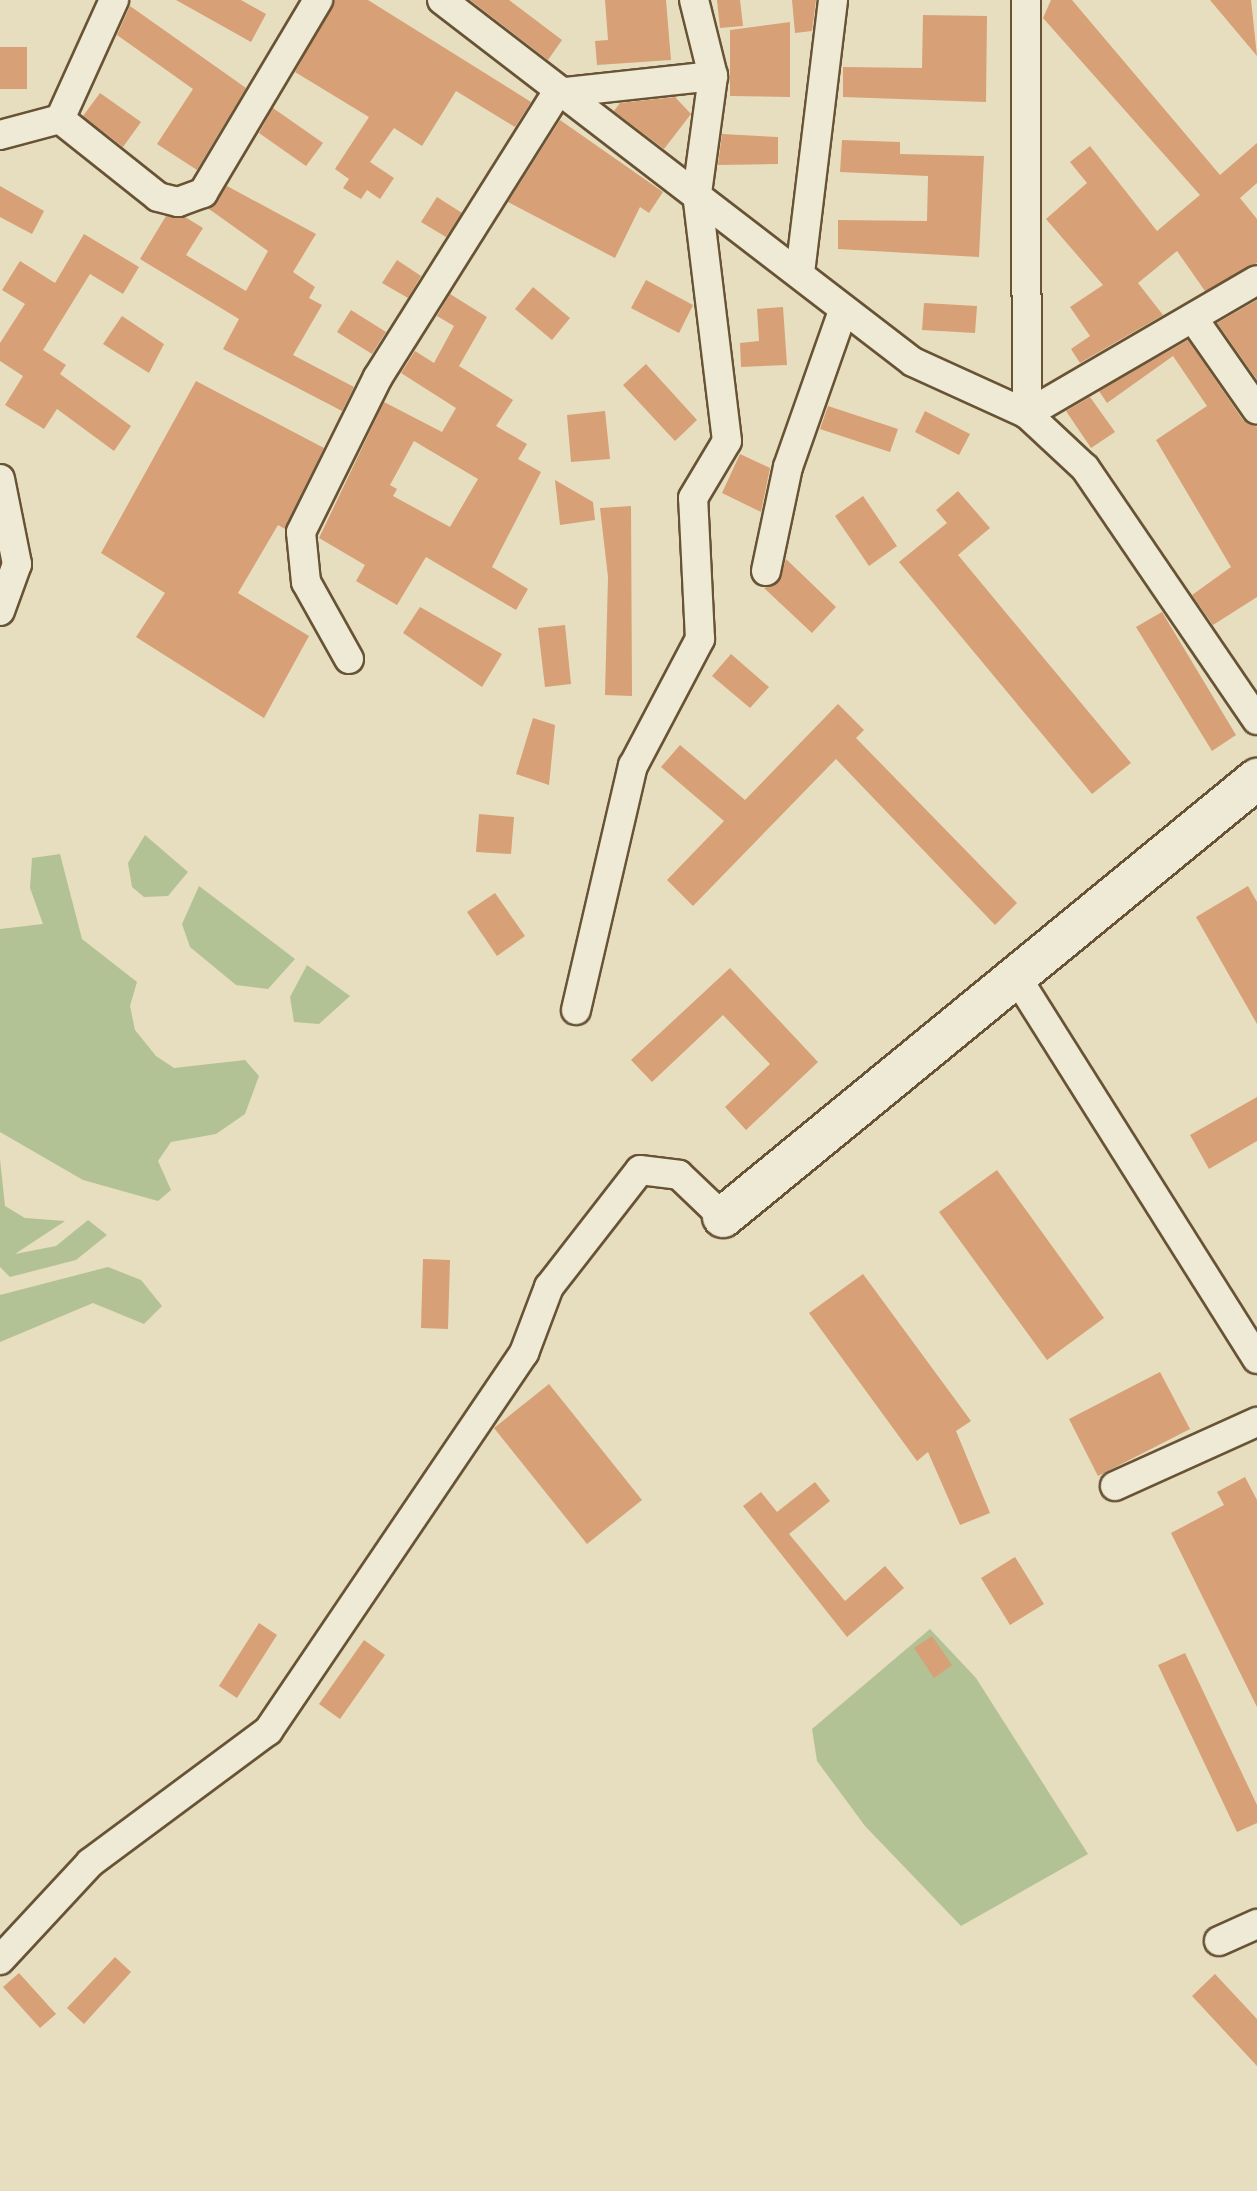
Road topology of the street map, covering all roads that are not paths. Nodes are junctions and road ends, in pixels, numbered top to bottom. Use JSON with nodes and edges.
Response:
{"nodes":[{"id":1,"x":114,"y":0,"type":"edge"},
{"id":2,"x":318,"y":0,"type":"edge"},
{"id":3,"x":442,"y":0,"type":"edge"},
{"id":4,"x":694,"y":0,"type":"edge"},
{"id":5,"x":833,"y":0,"type":"edge"},
{"id":6,"x":1026,"y":0,"type":"edge"},
{"id":7,"x":713,"y":76,"type":"junction"},
{"id":8,"x":557,"y":93,"type":"junction"},
{"id":9,"x":60,"y":119,"type":"junction"},
{"id":10,"x":0,"y":135,"type":"edge"},
{"id":11,"x":697,"y":193,"type":"junction"},
{"id":12,"x":800,"y":273,"type":"junction"},
{"id":13,"x":1257,"y":280,"type":"edge"},
{"id":14,"x":843,"y":311,"type":"junction"},
{"id":15,"x":1195,"y":321,"type":"junction"},
{"id":16,"x":1257,"y":410,"type":"edge"},
{"id":17,"x":1027,"y":414,"type":"junction"},
{"id":18,"x":0,"y":479,"type":"edge"},
{"id":19,"x":766,"y":571,"type":"dead end"},
{"id":20,"x":0,"y":611,"type":"edge"},
{"id":21,"x":349,"y":659,"type":"dead end"},
{"id":22,"x":1257,"y":720,"type":"edge"},
{"id":23,"x":1257,"y":779,"type":"edge"},
{"id":24,"x":1014,"y":973,"type":"junction"},
{"id":25,"x":576,"y":1010,"type":"dead end"},
{"id":26,"x":723,"y":1217,"type":"joint"},
{"id":27,"x":1257,"y":1359,"type":"edge"},
{"id":28,"x":1257,"y":1422,"type":"edge"},
{"id":29,"x":1115,"y":1486,"type":"dead end"},
{"id":30,"x":1257,"y":1924,"type":"edge"},
{"id":31,"x":1219,"y":1941,"type":"dead end"},
{"id":32,"x":0,"y":1960,"type":"edge"}],
"edges":[{"from":1,"to":9,"type":"street"},
{"from":2,"to":9,"type":"street"},
{"from":3,"to":8,"type":"street"},
{"from":4,"to":7,"type":"street"},
{"from":5,"to":12,"type":"street"},
{"from":6,"to":17,"type":"street"},
{"from":7,"to":8,"type":"street"},
{"from":7,"to":11,"type":"street"},
{"from":8,"to":11,"type":"street"},
{"from":8,"to":21,"type":"street"},
{"from":9,"to":10,"type":"street"},
{"from":11,"to":12,"type":"street"},
{"from":11,"to":25,"type":"street"},
{"from":12,"to":14,"type":"street"},
{"from":13,"to":15,"type":"street"},
{"from":14,"to":17,"type":"street"},
{"from":14,"to":19,"type":"street"},
{"from":15,"to":16,"type":"street"},
{"from":15,"to":17,"type":"street"},
{"from":17,"to":22,"type":"street"},
{"from":18,"to":20,"type":"street"},
{"from":23,"to":24,"type":"main road"},
{"from":24,"to":26,"type":"main road"},
{"from":24,"to":27,"type":"street"},
{"from":26,"to":32,"type":"street"},
{"from":28,"to":29,"type":"street"},
{"from":30,"to":31,"type":"street"}]}
